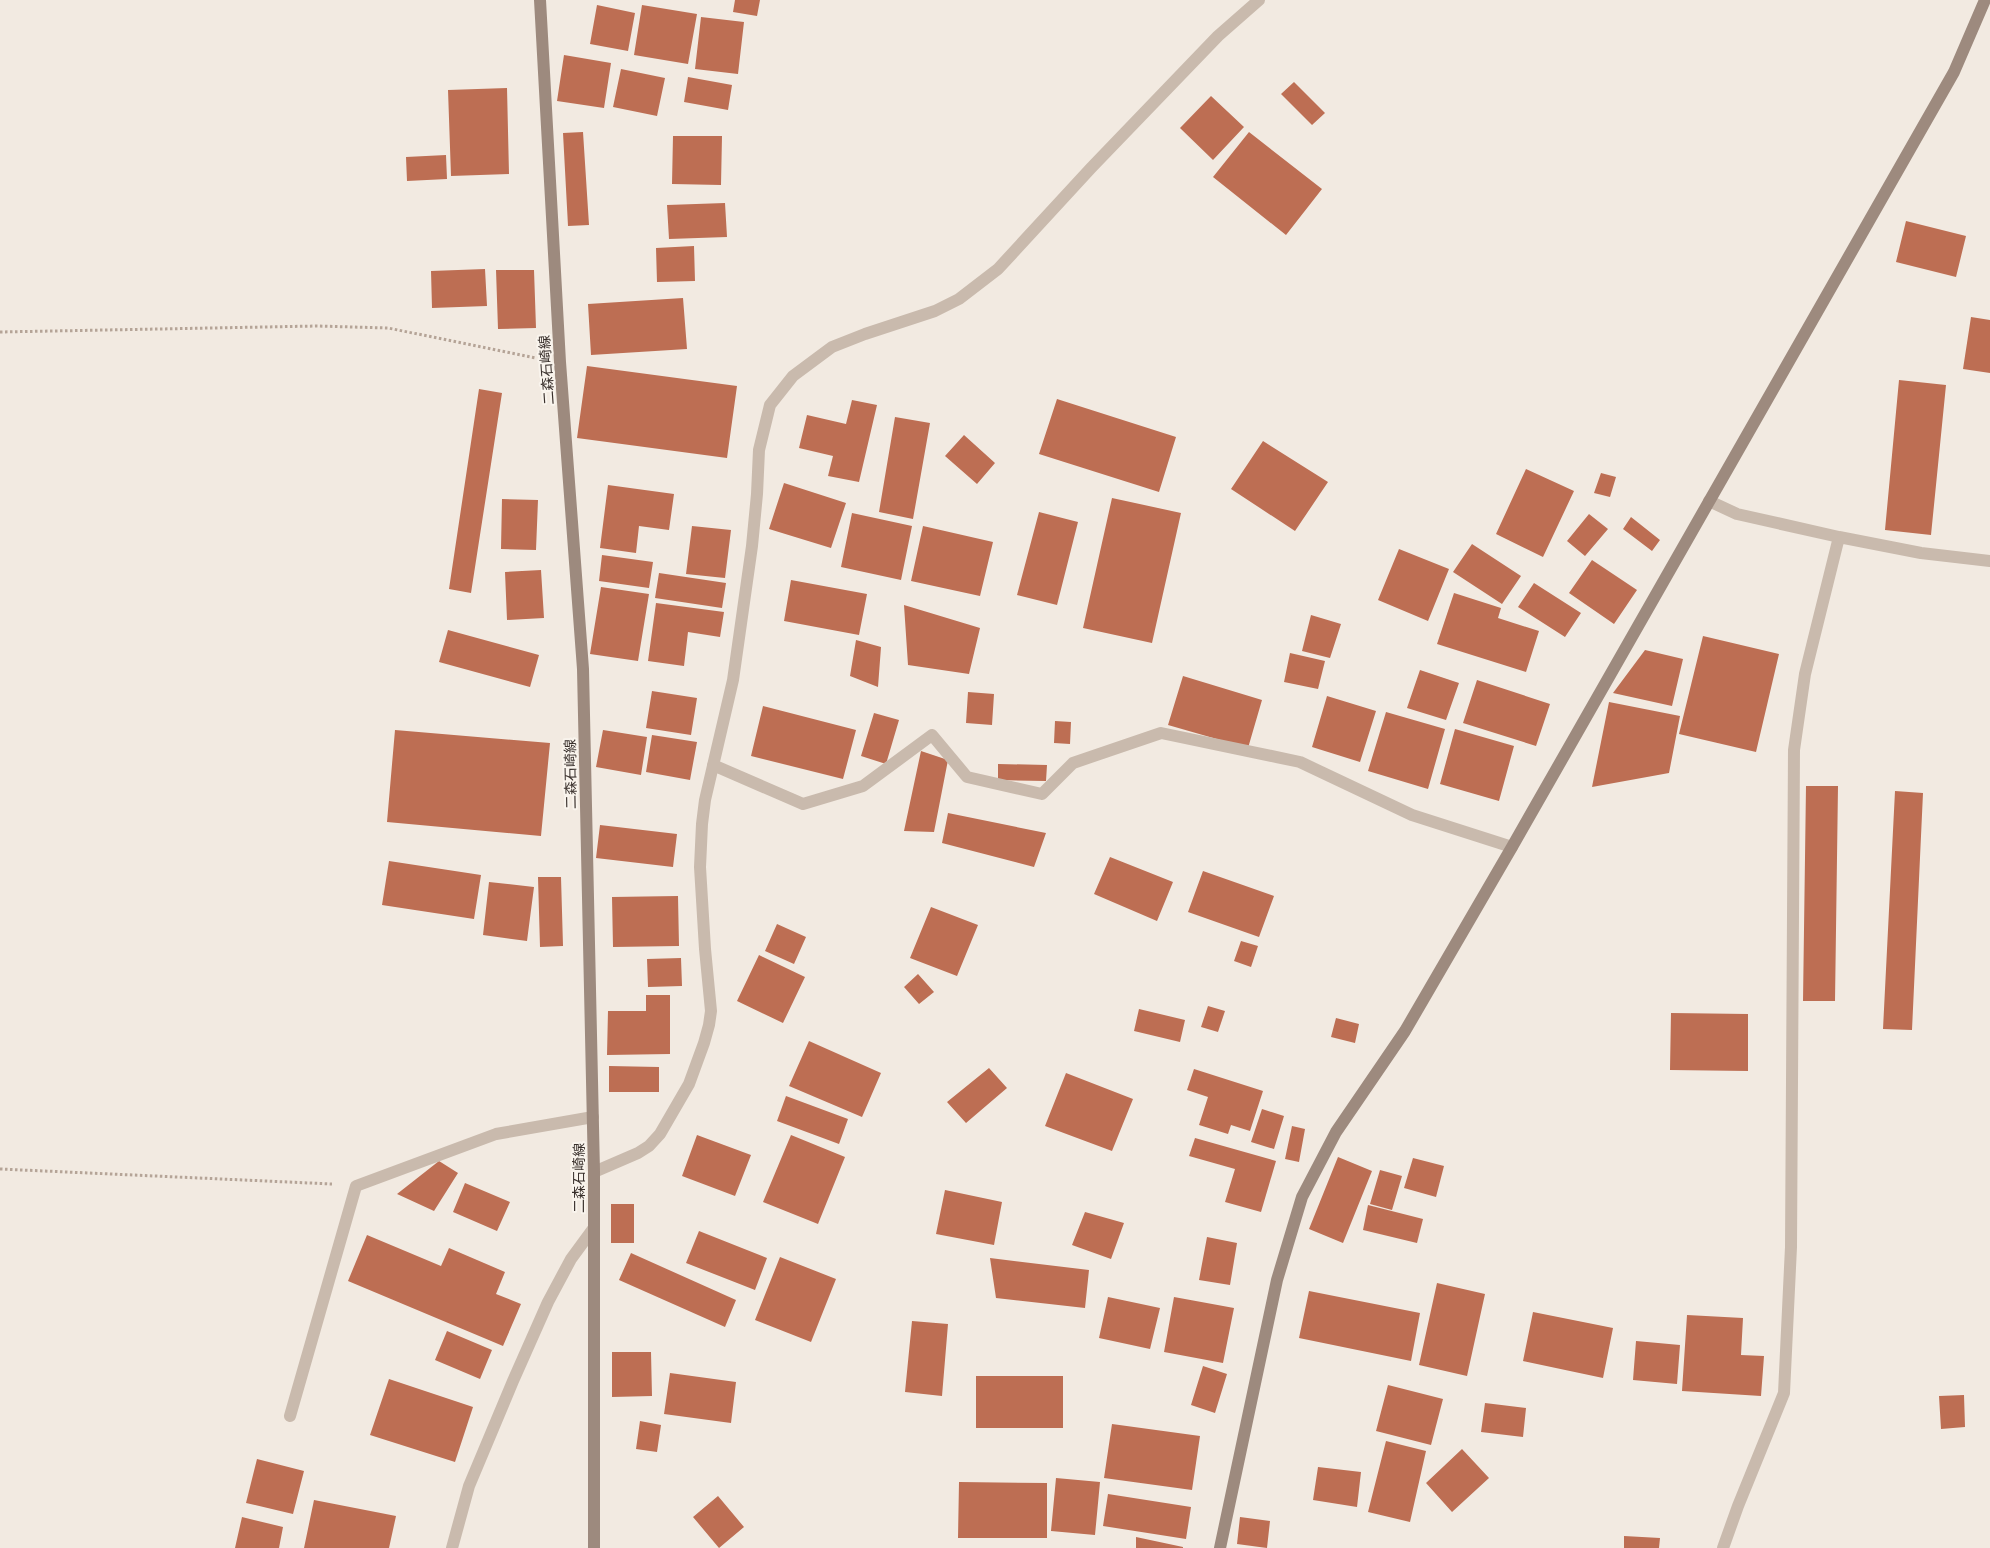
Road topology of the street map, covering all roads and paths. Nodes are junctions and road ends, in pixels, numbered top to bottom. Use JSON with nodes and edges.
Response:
{"nodes":[{"id":1,"x":540,"y":0,"type":"edge"},
{"id":2,"x":1259,"y":0,"type":"edge"},
{"id":3,"x":1985,"y":0,"type":"edge"},
{"id":4,"x":0,"y":332,"type":"edge"},
{"id":5,"x":560,"y":362,"type":"junction"},
{"id":6,"x":1709,"y":501,"type":"junction"},
{"id":7,"x":1839,"y":537,"type":"junction"},
{"id":8,"x":1990,"y":561,"type":"edge"},
{"id":9,"x":714,"y":765,"type":"junction"},
{"id":10,"x":1512,"y":847,"type":"junction"},
{"id":11,"x":593,"y":1117,"type":"junction"},
{"id":12,"x":0,"y":1169,"type":"edge"},
{"id":13,"x":594,"y":1172,"type":"junction"},
{"id":14,"x":356,"y":1186,"type":"junction"},
{"id":15,"x":593,"y":1229,"type":"junction"},
{"id":16,"x":290,"y":1416,"type":"dead end"},
{"id":17,"x":452,"y":1548,"type":"edge"},
{"id":18,"x":594,"y":1548,"type":"edge"},
{"id":19,"x":1220,"y":1548,"type":"edge"},
{"id":20,"x":1723,"y":1548,"type":"edge"}],
"edges":[{"from":1,"to":5,"type":"street","name":"二森石崎線"},
{"from":2,"to":9,"type":"street"},
{"from":3,"to":6,"type":"street"},
{"from":4,"to":5,"type":"path"},
{"from":5,"to":11,"type":"street","name":"二森石崎線"},
{"from":6,"to":7,"type":"street"},
{"from":6,"to":10,"type":"street"},
{"from":7,"to":8,"type":"street"},
{"from":7,"to":20,"type":"street"},
{"from":9,"to":10,"type":"street"},
{"from":9,"to":13,"type":"street"},
{"from":10,"to":19,"type":"street"},
{"from":11,"to":13,"type":"street","name":"二森石崎線"},
{"from":11,"to":14,"type":"street"},
{"from":12,"to":14,"type":"path"},
{"from":13,"to":15,"type":"street","name":"二森石崎線"},
{"from":14,"to":16,"type":"street"},
{"from":15,"to":17,"type":"street"},
{"from":15,"to":18,"type":"street","name":"二森石崎線"}]}
